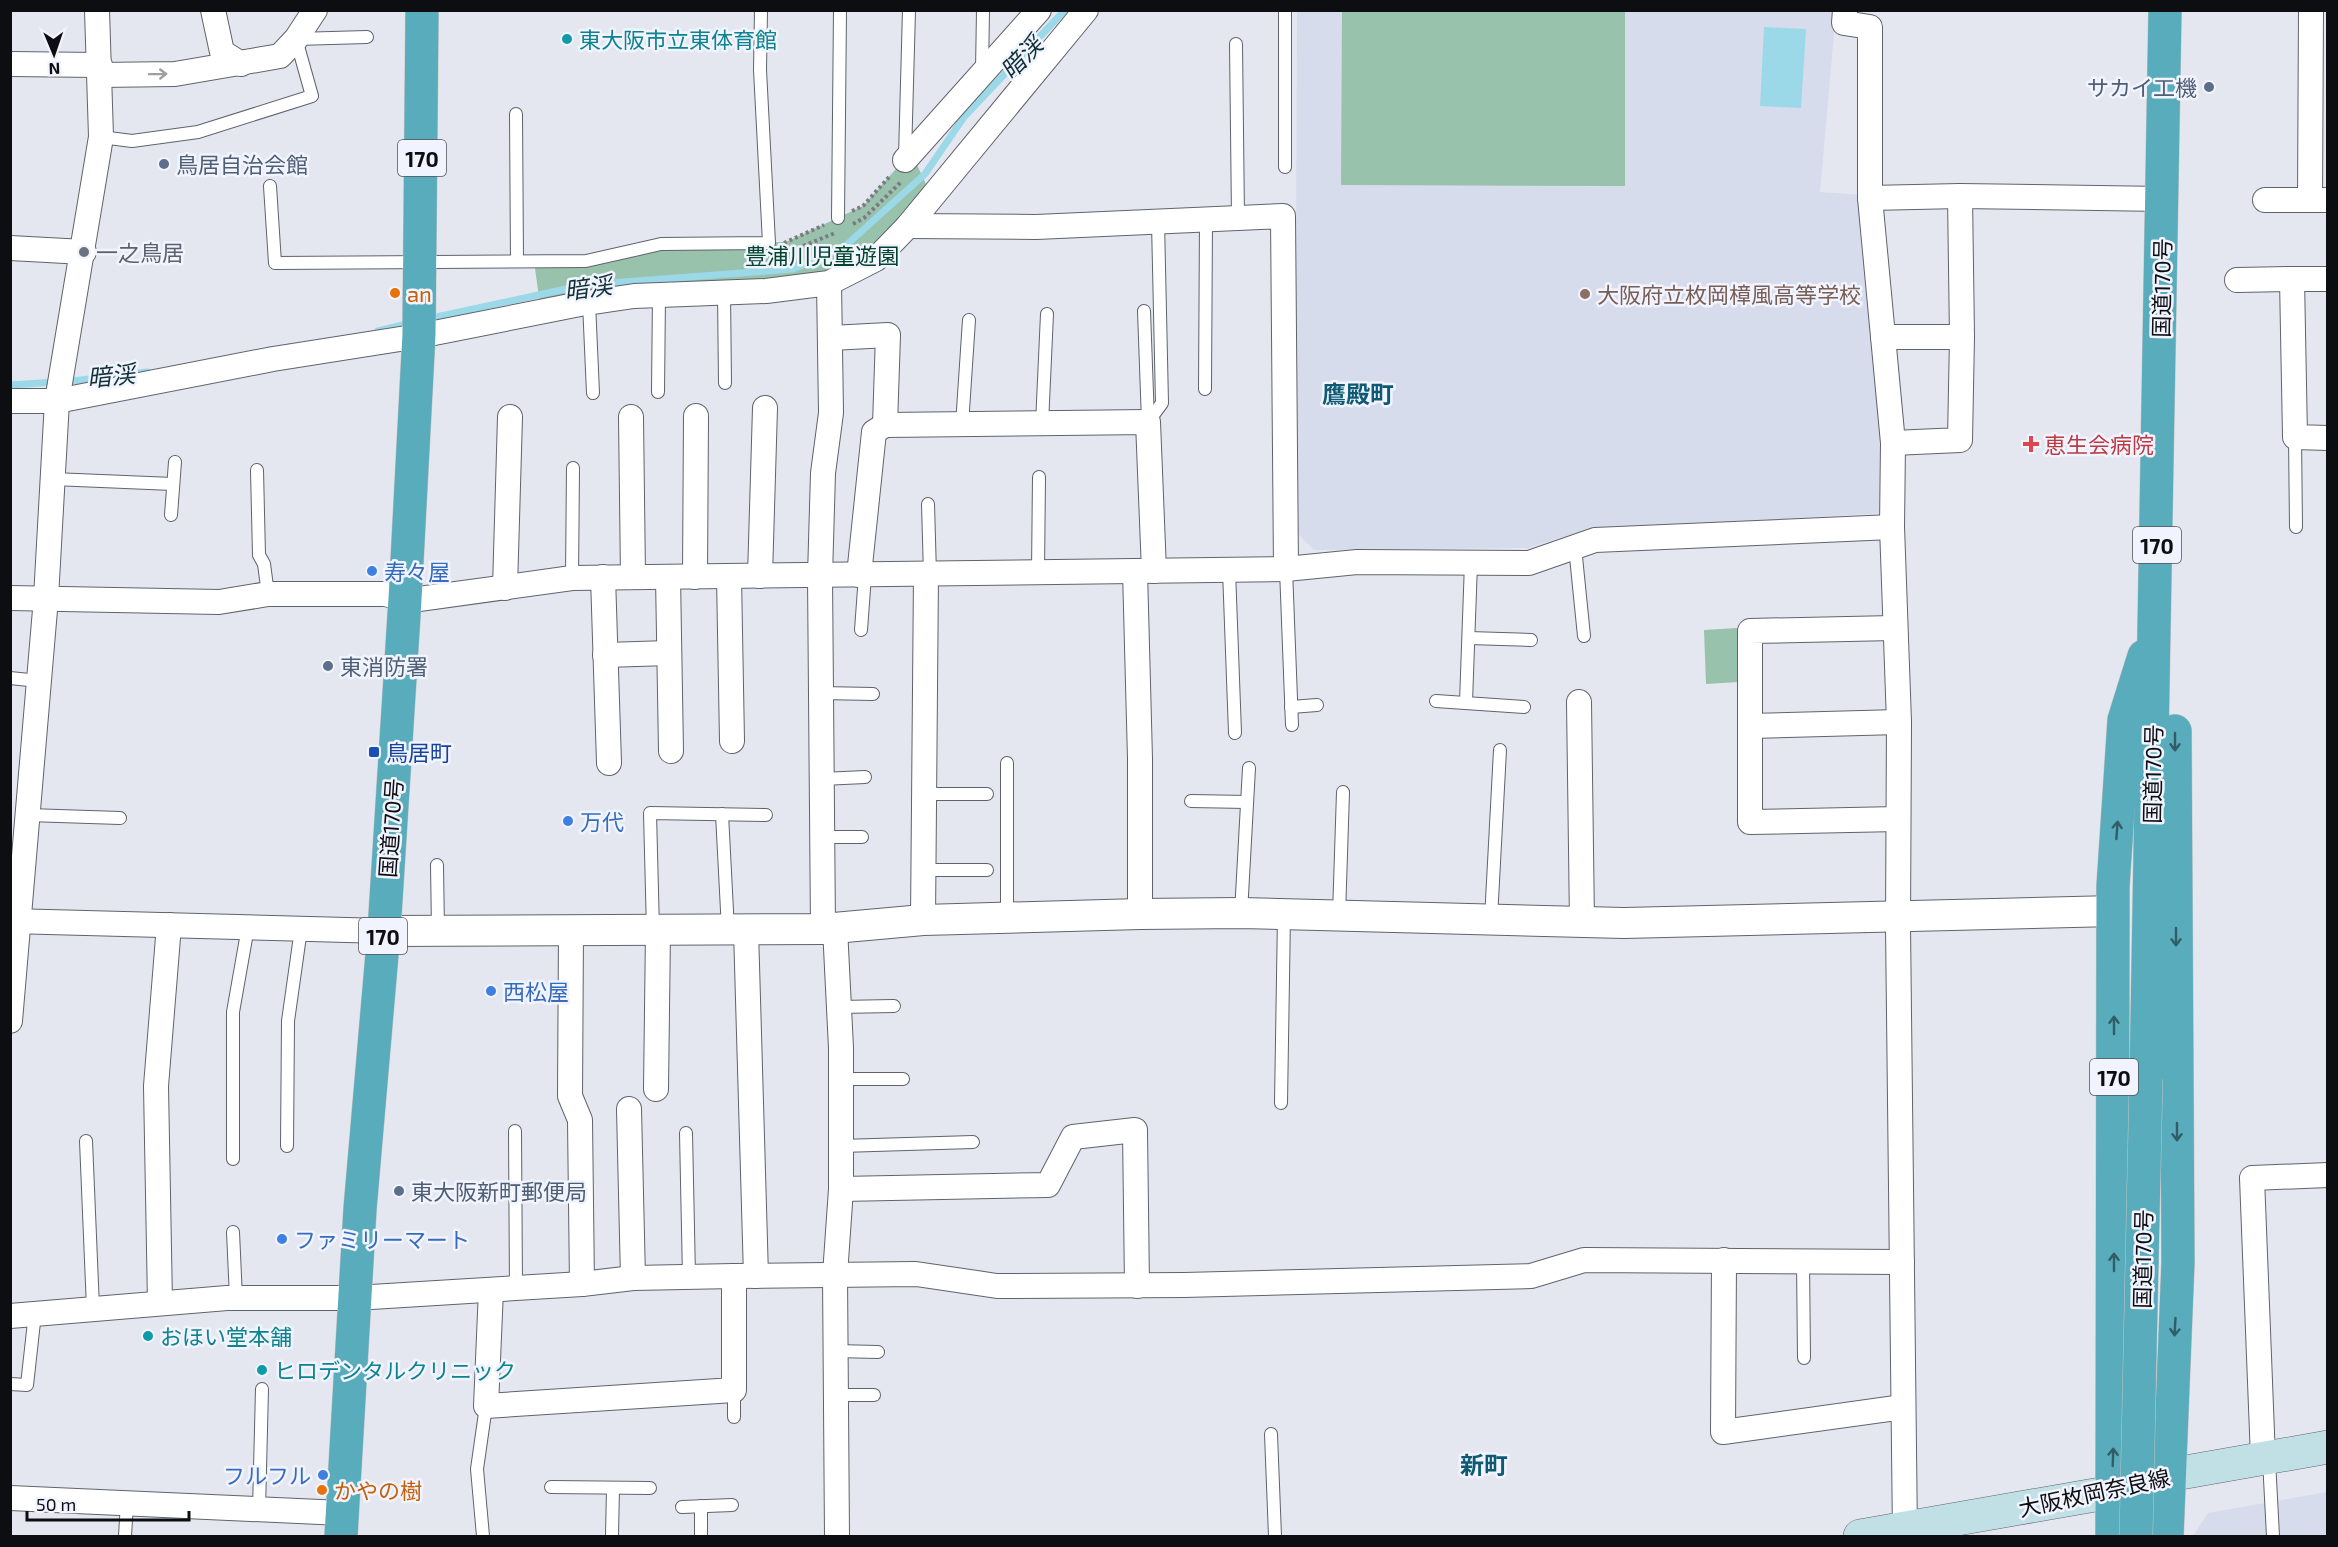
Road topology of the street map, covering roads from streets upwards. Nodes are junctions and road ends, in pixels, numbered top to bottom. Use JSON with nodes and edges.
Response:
{"nodes":[{"id":1,"x":97,"y":10,"type":"edge"},
{"id":2,"x":213,"y":10,"type":"edge"},
{"id":3,"x":315,"y":10,"type":"edge"},
{"id":4,"x":422,"y":10,"type":"edge"},
{"id":5,"x":1039,"y":10,"type":"edge"},
{"id":6,"x":1086,"y":10,"type":"edge"},
{"id":7,"x":1845,"y":10,"type":"edge"},
{"id":8,"x":2165,"y":10,"type":"edge"},
{"id":9,"x":2311,"y":10,"type":"edge"},
{"id":10,"x":10,"y":64,"type":"edge"},
{"id":11,"x":241,"y":64,"type":"junction"},
{"id":12,"x":100,"y":70,"type":"junction"},
{"id":13,"x":905,"y":160,"type":"road end"},
{"id":14,"x":1960,"y":196,"type":"junction"},
{"id":15,"x":1870,"y":198,"type":"junction"},
{"id":16,"x":2163,"y":199,"type":"junction"},
{"id":17,"x":2265,"y":200,"type":"dead end"},
{"id":18,"x":2319,"y":200,"type":"edge"},
{"id":19,"x":908,"y":226,"type":"junction"},
{"id":20,"x":10,"y":249,"type":"edge"},
{"id":21,"x":84,"y":252,"type":"junction"},
{"id":22,"x":2292,"y":279,"type":"junction"},
{"id":23,"x":2328,"y":279,"type":"edge"},
{"id":24,"x":2237,"y":280,"type":"dead end"},
{"id":25,"x":829,"y":283,"type":"junction"},
{"id":26,"x":420,"y":325,"type":"junction"},
{"id":27,"x":1883,"y":337,"type":"junction"},
{"id":28,"x":1962,"y":337,"type":"junction"},
{"id":29,"x":831,"y":338,"type":"junction"},
{"id":30,"x":58,"y":399,"type":"junction"},
{"id":31,"x":10,"y":401,"type":"edge"},
{"id":32,"x":765,"y":408,"type":"dead end"},
{"id":33,"x":696,"y":416,"type":"dead end"},
{"id":34,"x":510,"y":417,"type":"dead end"},
{"id":35,"x":631,"y":417,"type":"dead end"},
{"id":36,"x":885,"y":425,"type":"junction"},
{"id":37,"x":2328,"y":438,"type":"edge"},
{"id":38,"x":1893,"y":443,"type":"junction"},
{"id":39,"x":1892,"y":527,"type":"junction"},
{"id":40,"x":1286,"y":569,"type":"junction"},
{"id":41,"x":1145,"y":571,"type":"junction"},
{"id":42,"x":928,"y":574,"type":"junction"},
{"id":43,"x":862,"y":575,"type":"junction"},
{"id":44,"x":760,"y":576,"type":"junction"},
{"id":45,"x":820,"y":576,"type":"junction"},
{"id":46,"x":603,"y":577,"type":"junction"},
{"id":47,"x":633,"y":577,"type":"junction"},
{"id":48,"x":668,"y":577,"type":"junction"},
{"id":49,"x":695,"y":577,"type":"junction"},
{"id":50,"x":729,"y":577,"type":"junction"},
{"id":51,"x":505,"y":588,"type":"junction"},
{"id":52,"x":10,"y":598,"type":"edge"},
{"id":53,"x":46,"y":598,"type":"junction"},
{"id":54,"x":405,"y":599,"type":"junction"},
{"id":55,"x":2155,"y":623,"type":"junction"},
{"id":56,"x":1894,"y":628,"type":"junction"},
{"id":57,"x":669,"y":653,"type":"junction"},
{"id":58,"x":605,"y":655,"type":"junction"},
{"id":59,"x":1579,"y":702,"type":"dead end"},
{"id":60,"x":1899,"y":722,"type":"junction"},
{"id":61,"x":1750,"y":726,"type":"junction"},
{"id":62,"x":732,"y":741,"type":"dead end"},
{"id":63,"x":670,"y":751,"type":"dead end"},
{"id":64,"x":609,"y":763,"type":"dead end"},
{"id":65,"x":1899,"y":819,"type":"junction"},
{"id":66,"x":2114,"y":911,"type":"junction"},
{"id":67,"x":1140,"y":914,"type":"junction"},
{"id":68,"x":1898,"y":916,"type":"junction"},
{"id":69,"x":922,"y":920,"type":"junction"},
{"id":70,"x":15,"y":922,"type":"edge"},
{"id":71,"x":1582,"y":922,"type":"junction"},
{"id":72,"x":169,"y":925,"type":"junction"},
{"id":73,"x":829,"y":929,"type":"junction"},
{"id":74,"x":571,"y":930,"type":"junction"},
{"id":75,"x":737,"y":930,"type":"junction"},
{"id":76,"x":384,"y":931,"type":"junction"},
{"id":77,"x":656,"y":931,"type":"junction"},
{"id":78,"x":10,"y":1020,"type":"edge"},
{"id":79,"x":656,"y":1089,"type":"dead end"},
{"id":80,"x":629,"y":1109,"type":"dead end"},
{"id":81,"x":2328,"y":1175,"type":"edge"},
{"id":82,"x":841,"y":1189,"type":"junction"},
{"id":83,"x":1724,"y":1260,"type":"junction"},
{"id":84,"x":1902,"y":1262,"type":"junction"},
{"id":85,"x":835,"y":1275,"type":"junction"},
{"id":86,"x":745,"y":1276,"type":"junction"},
{"id":87,"x":633,"y":1278,"type":"junction"},
{"id":88,"x":582,"y":1284,"type":"junction"},
{"id":89,"x":1137,"y":1286,"type":"junction"},
{"id":90,"x":492,"y":1290,"type":"junction"},
{"id":91,"x":355,"y":1298,"type":"junction"},
{"id":92,"x":160,"y":1303,"type":"junction"},
{"id":93,"x":10,"y":1316,"type":"edge"},
{"id":94,"x":1903,"y":1407,"type":"junction"},
{"id":95,"x":2328,"y":1447,"type":"edge"},
{"id":96,"x":2266,"y":1457,"type":"junction"},
{"id":97,"x":2169,"y":1475,"type":"junction"},
{"id":98,"x":2112,"y":1492,"type":"junction"},
{"id":99,"x":10,"y":1497,"type":"edge"},
{"id":100,"x":341,"y":1525,"type":"edge"},
{"id":101,"x":1904,"y":1532,"type":"edge"},
{"id":102,"x":837,"y":1536,"type":"edge"},
{"id":103,"x":1860,"y":1536,"type":"edge"},
{"id":104,"x":2112,"y":1536,"type":"edge"},
{"id":105,"x":2136,"y":1536,"type":"edge"},
{"id":106,"x":2167,"y":1536,"type":"edge"}],
"edges":[{"from":1,"to":12,"type":"street"},
{"from":2,"to":11,"type":"street"},
{"from":3,"to":11,"type":"street"},
{"from":4,"to":26,"type":"highway","name":"国道170号","number":"170"},
{"from":5,"to":13,"type":"street"},
{"from":6,"to":19,"type":"street"},
{"from":7,"to":15,"type":"street"},
{"from":8,"to":16,"type":"highway","name":"国道170号","number":"170"},
{"from":9,"to":18,"type":"street"},
{"from":10,"to":12,"type":"street"},
{"from":12,"to":11,"type":"street","one_way":true},
{"from":12,"to":21,"type":"street"},
{"from":14,"to":15,"type":"street"},
{"from":14,"to":16,"type":"street"},
{"from":14,"to":28,"type":"street"},
{"from":15,"to":27,"type":"street"},
{"from":16,"to":55,"type":"highway","name":"国道170号","number":"170"},
{"from":17,"to":18,"type":"street"},
{"from":19,"to":25,"type":"street"},
{"from":19,"to":40,"type":"street"},
{"from":20,"to":21,"type":"street"},
{"from":21,"to":30,"type":"street"},
{"from":22,"to":23,"type":"street"},
{"from":22,"to":24,"type":"street"},
{"from":22,"to":37,"type":"street"},
{"from":25,"to":26,"type":"street"},
{"from":25,"to":29,"type":"street"},
{"from":26,"to":30,"type":"street"},
{"from":26,"to":54,"type":"highway","name":"国道170号","number":"170"},
{"from":27,"to":28,"type":"street"},
{"from":27,"to":38,"type":"street"},
{"from":28,"to":38,"type":"street"},
{"from":29,"to":36,"type":"street"},
{"from":29,"to":45,"type":"street"},
{"from":30,"to":31,"type":"street"},
{"from":30,"to":53,"type":"street"},
{"from":32,"to":44,"type":"street"},
{"from":33,"to":49,"type":"street"},
{"from":34,"to":51,"type":"street"},
{"from":35,"to":47,"type":"street"},
{"from":36,"to":41,"type":"street"},
{"from":36,"to":43,"type":"street"},
{"from":38,"to":39,"type":"street"},
{"from":39,"to":40,"type":"street"},
{"from":39,"to":56,"type":"street"},
{"from":40,"to":41,"type":"street"},
{"from":41,"to":42,"type":"street"},
{"from":41,"to":67,"type":"street"},
{"from":42,"to":43,"type":"street"},
{"from":42,"to":69,"type":"street"},
{"from":43,"to":45,"type":"street"},
{"from":44,"to":45,"type":"street"},
{"from":44,"to":50,"type":"street"},
{"from":45,"to":73,"type":"street"},
{"from":46,"to":47,"type":"street"},
{"from":46,"to":51,"type":"street"},
{"from":46,"to":58,"type":"street"},
{"from":47,"to":48,"type":"street"},
{"from":48,"to":49,"type":"street"},
{"from":48,"to":57,"type":"street"},
{"from":49,"to":50,"type":"street"},
{"from":50,"to":62,"type":"street"},
{"from":51,"to":54,"type":"street"},
{"from":52,"to":53,"type":"street"},
{"from":53,"to":54,"type":"street"},
{"from":53,"to":70,"type":"street"},
{"from":54,"to":76,"type":"highway","name":"国道170号","number":"170"},
{"from":66,"to":55,"type":"highway","number":"170","one_way":true},
{"from":55,"to":97,"type":"highway","number":"170","one_way":true},
{"from":55,"to":105,"type":"highway","name":"国道170号","number":"170","bridge":true},
{"from":56,"to":60,"type":"street"},
{"from":56,"to":61,"type":"street"},
{"from":57,"to":58,"type":"street"},
{"from":57,"to":63,"type":"street"},
{"from":58,"to":64,"type":"street"},
{"from":59,"to":71,"type":"street"},
{"from":60,"to":61,"type":"street"},
{"from":60,"to":65,"type":"street"},
{"from":61,"to":65,"type":"street"},
{"from":65,"to":68,"type":"street"},
{"from":66,"to":68,"type":"street"},
{"from":98,"to":66,"type":"highway","number":"170","one_way":true},
{"from":67,"to":69,"type":"street"},
{"from":67,"to":71,"type":"street"},
{"from":68,"to":71,"type":"street"},
{"from":68,"to":84,"type":"street"},
{"from":69,"to":73,"type":"street"},
{"from":70,"to":72,"type":"street"},
{"from":70,"to":78,"type":"street"},
{"from":72,"to":76,"type":"street"},
{"from":72,"to":92,"type":"street"},
{"from":73,"to":75,"type":"street"},
{"from":73,"to":82,"type":"street"},
{"from":74,"to":76,"type":"street"},
{"from":74,"to":77,"type":"street"},
{"from":74,"to":88,"type":"street"},
{"from":75,"to":77,"type":"street"},
{"from":75,"to":86,"type":"street"},
{"from":76,"to":91,"type":"highway","name":"国道170号","number":"170"},
{"from":77,"to":79,"type":"street"},
{"from":80,"to":87,"type":"street"},
{"from":81,"to":96,"type":"street"},
{"from":82,"to":85,"type":"street"},
{"from":82,"to":89,"type":"street"},
{"from":83,"to":84,"type":"street"},
{"from":83,"to":89,"type":"street"},
{"from":83,"to":94,"type":"street"},
{"from":84,"to":94,"type":"street"},
{"from":85,"to":86,"type":"street"},
{"from":85,"to":89,"type":"street"},
{"from":85,"to":102,"type":"street"},
{"from":86,"to":87,"type":"street"},
{"from":86,"to":90,"type":"street"},
{"from":87,"to":88,"type":"street"},
{"from":88,"to":90,"type":"street"},
{"from":90,"to":91,"type":"street"},
{"from":91,"to":92,"type":"street"},
{"from":91,"to":100,"type":"highway","name":"国道170号","number":"170"},
{"from":92,"to":93,"type":"street"},
{"from":94,"to":101,"type":"street"},
{"from":95,"to":96,"type":"main road","name":"大阪枚岡奈良線"},
{"from":96,"to":97,"type":"main road","name":"大阪枚岡奈良線"},
{"from":97,"to":98,"type":"main road","name":"大阪枚岡奈良線"},
{"from":97,"to":106,"type":"highway","number":"170"},
{"from":98,"to":101,"type":"main road","name":"大阪枚岡奈良線"},
{"from":98,"to":104,"type":"highway","number":"170"},
{"from":99,"to":100,"type":"street"},
{"from":101,"to":103,"type":"main road","name":"大阪枚岡奈良線"}]}
